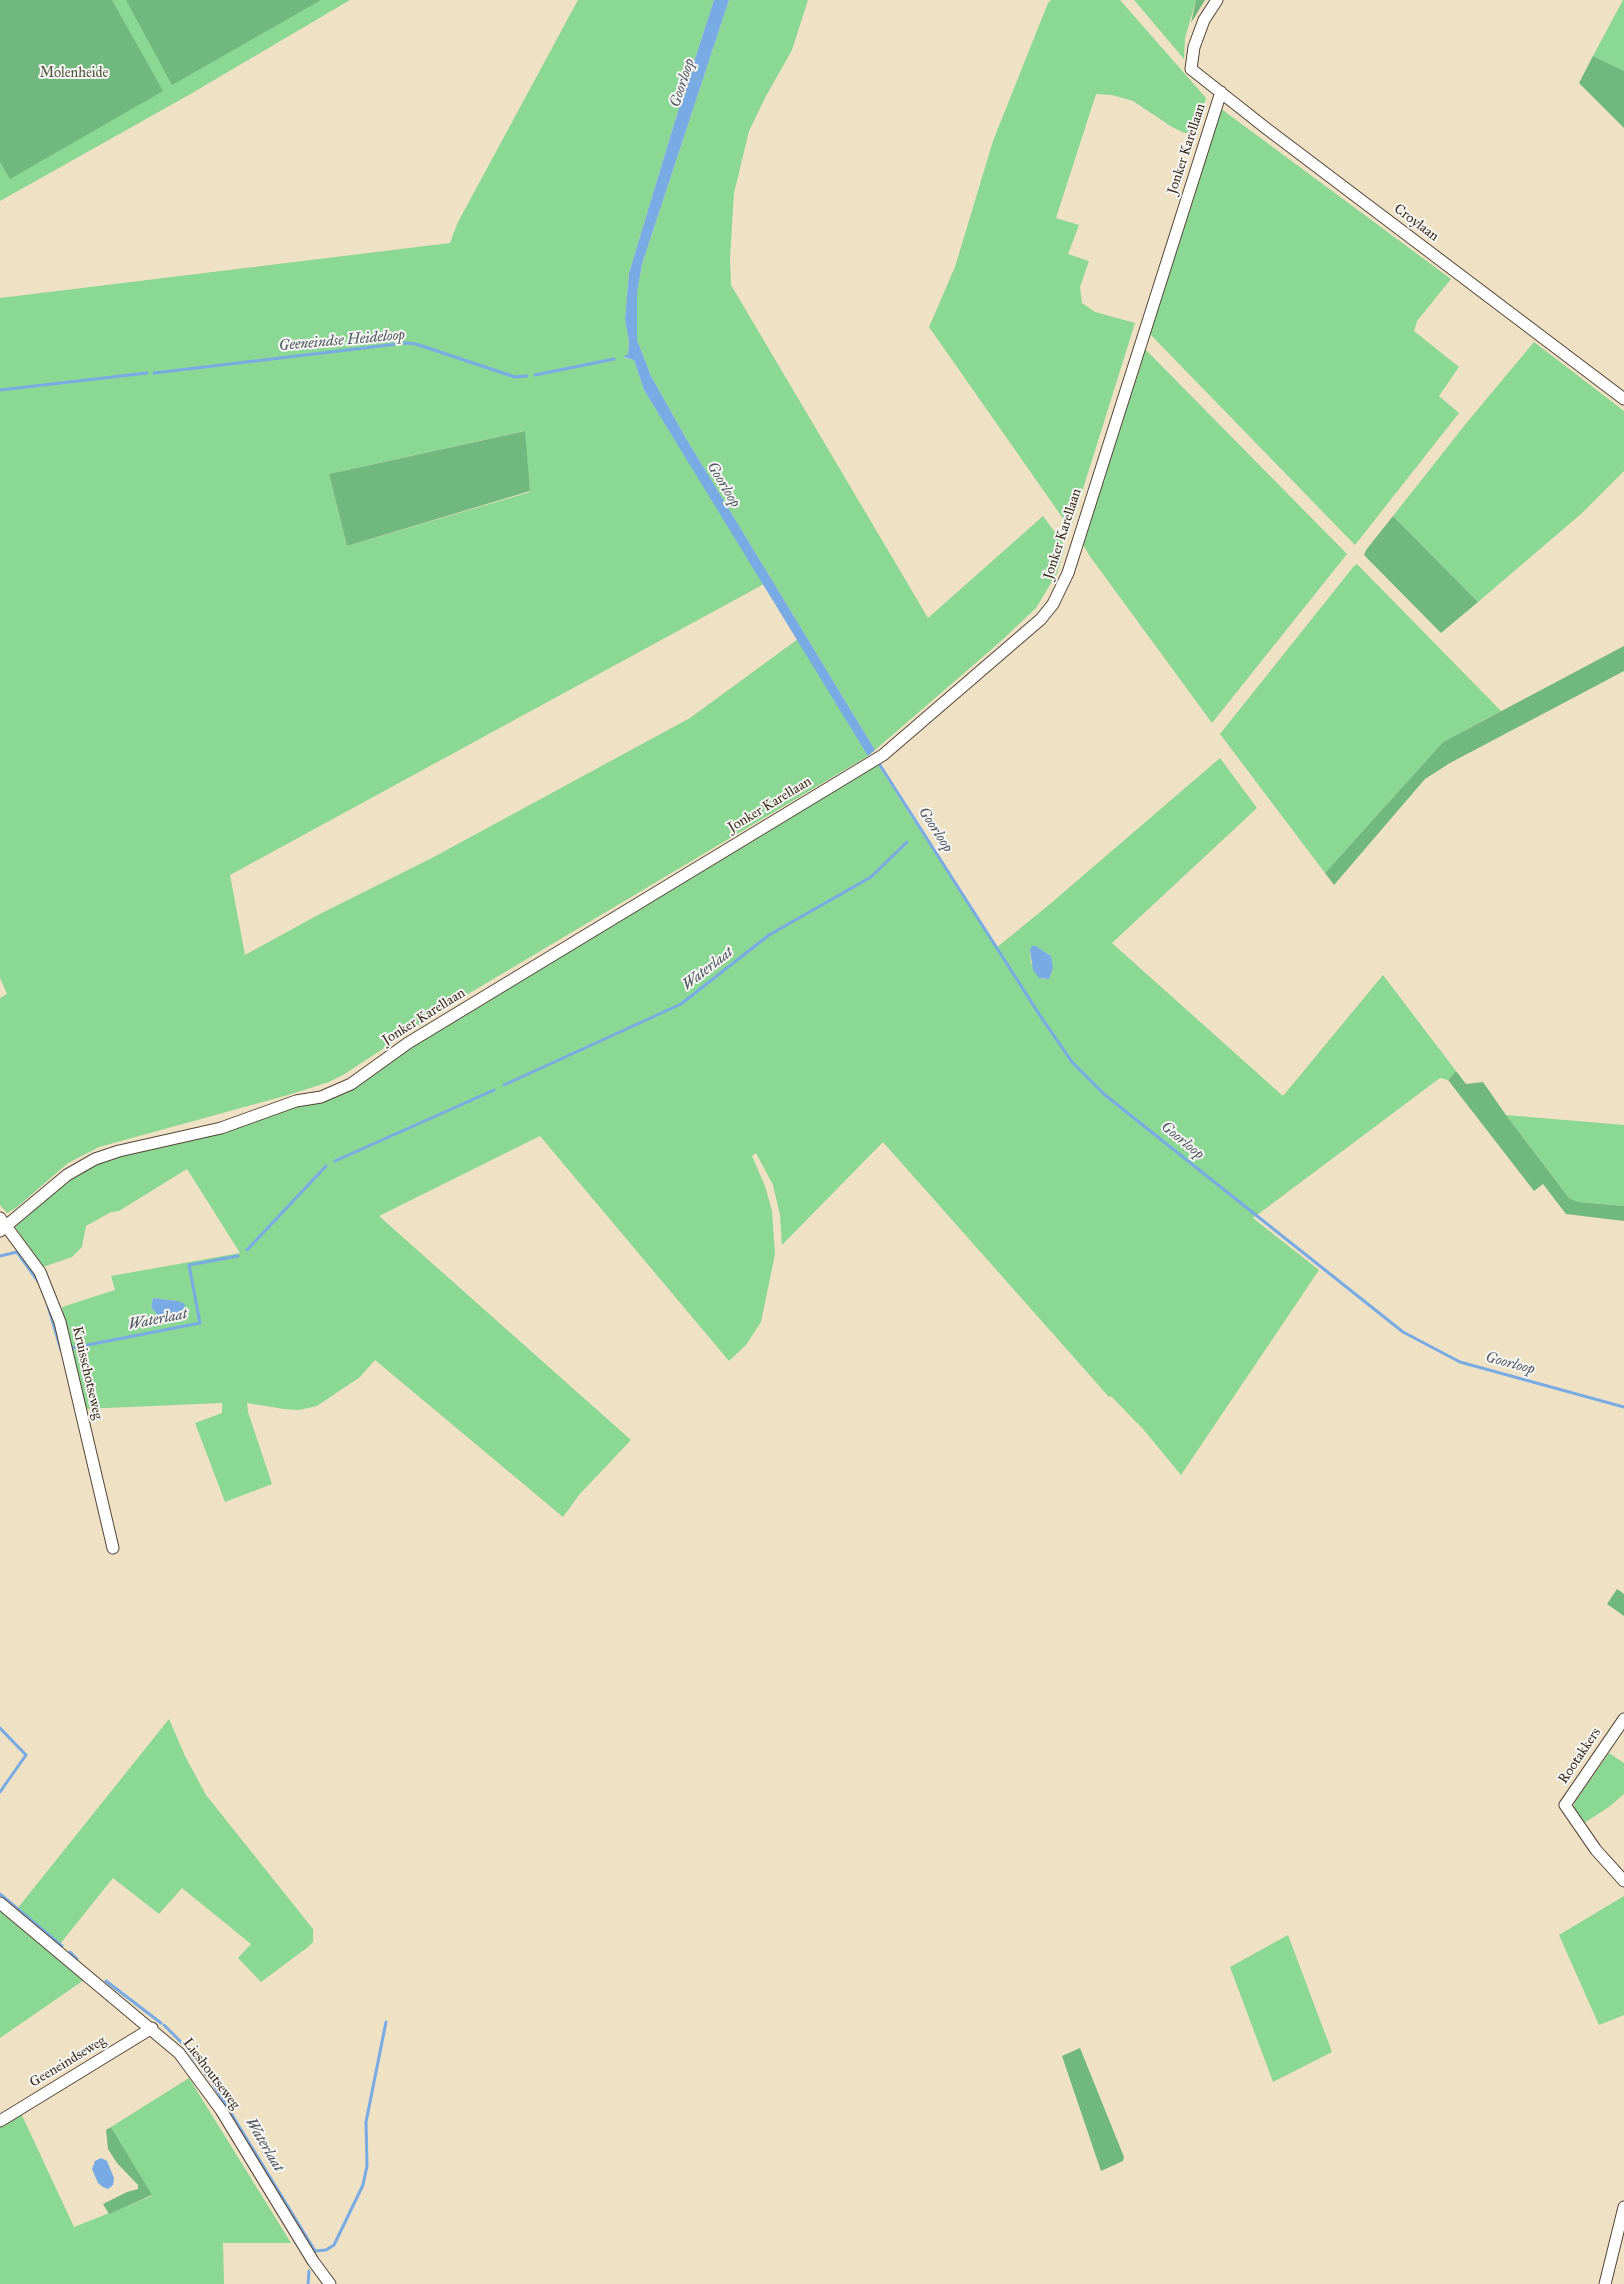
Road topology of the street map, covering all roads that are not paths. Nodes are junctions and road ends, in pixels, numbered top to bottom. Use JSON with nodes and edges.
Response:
{"nodes":[{"id":1,"x":1217,"y":0,"type":"edge"},
{"id":2,"x":1221,"y":92,"type":"junction"},
{"id":3,"x":1624,"y":399,"type":"edge"},
{"id":4,"x":2,"y":1225,"type":"edge"},
{"id":5,"x":113,"y":1548,"type":"dead end"},
{"id":6,"x":1624,"y":1719,"type":"edge"},
{"id":7,"x":1624,"y":1881,"type":"edge"},
{"id":8,"x":0,"y":1903,"type":"edge"},
{"id":9,"x":152,"y":2028,"type":"junction"},
{"id":10,"x":0,"y":2121,"type":"edge"},
{"id":11,"x":1624,"y":2207,"type":"edge"},
{"id":12,"x":330,"y":2284,"type":"edge"},
{"id":13,"x":1605,"y":2284,"type":"edge"}],
"edges":[{"from":1,"to":2,"type":"street","name":"Croylaan"},
{"from":2,"to":3,"type":"street","name":"Croylaan"},
{"from":2,"to":4,"type":"street","name":"Jonker Karellaan"},
{"from":4,"to":5,"type":"street","name":"Kruisschotseweg"},
{"from":6,"to":7,"type":"street","name":"Rootakkers"},
{"from":8,"to":9,"type":"street","name":"Lieshoutseweg"},
{"from":9,"to":10,"type":"street","name":"Geeneindseweg"},
{"from":9,"to":12,"type":"street","name":"Lieshoutseweg"},
{"from":11,"to":13,"type":"street"}]}
